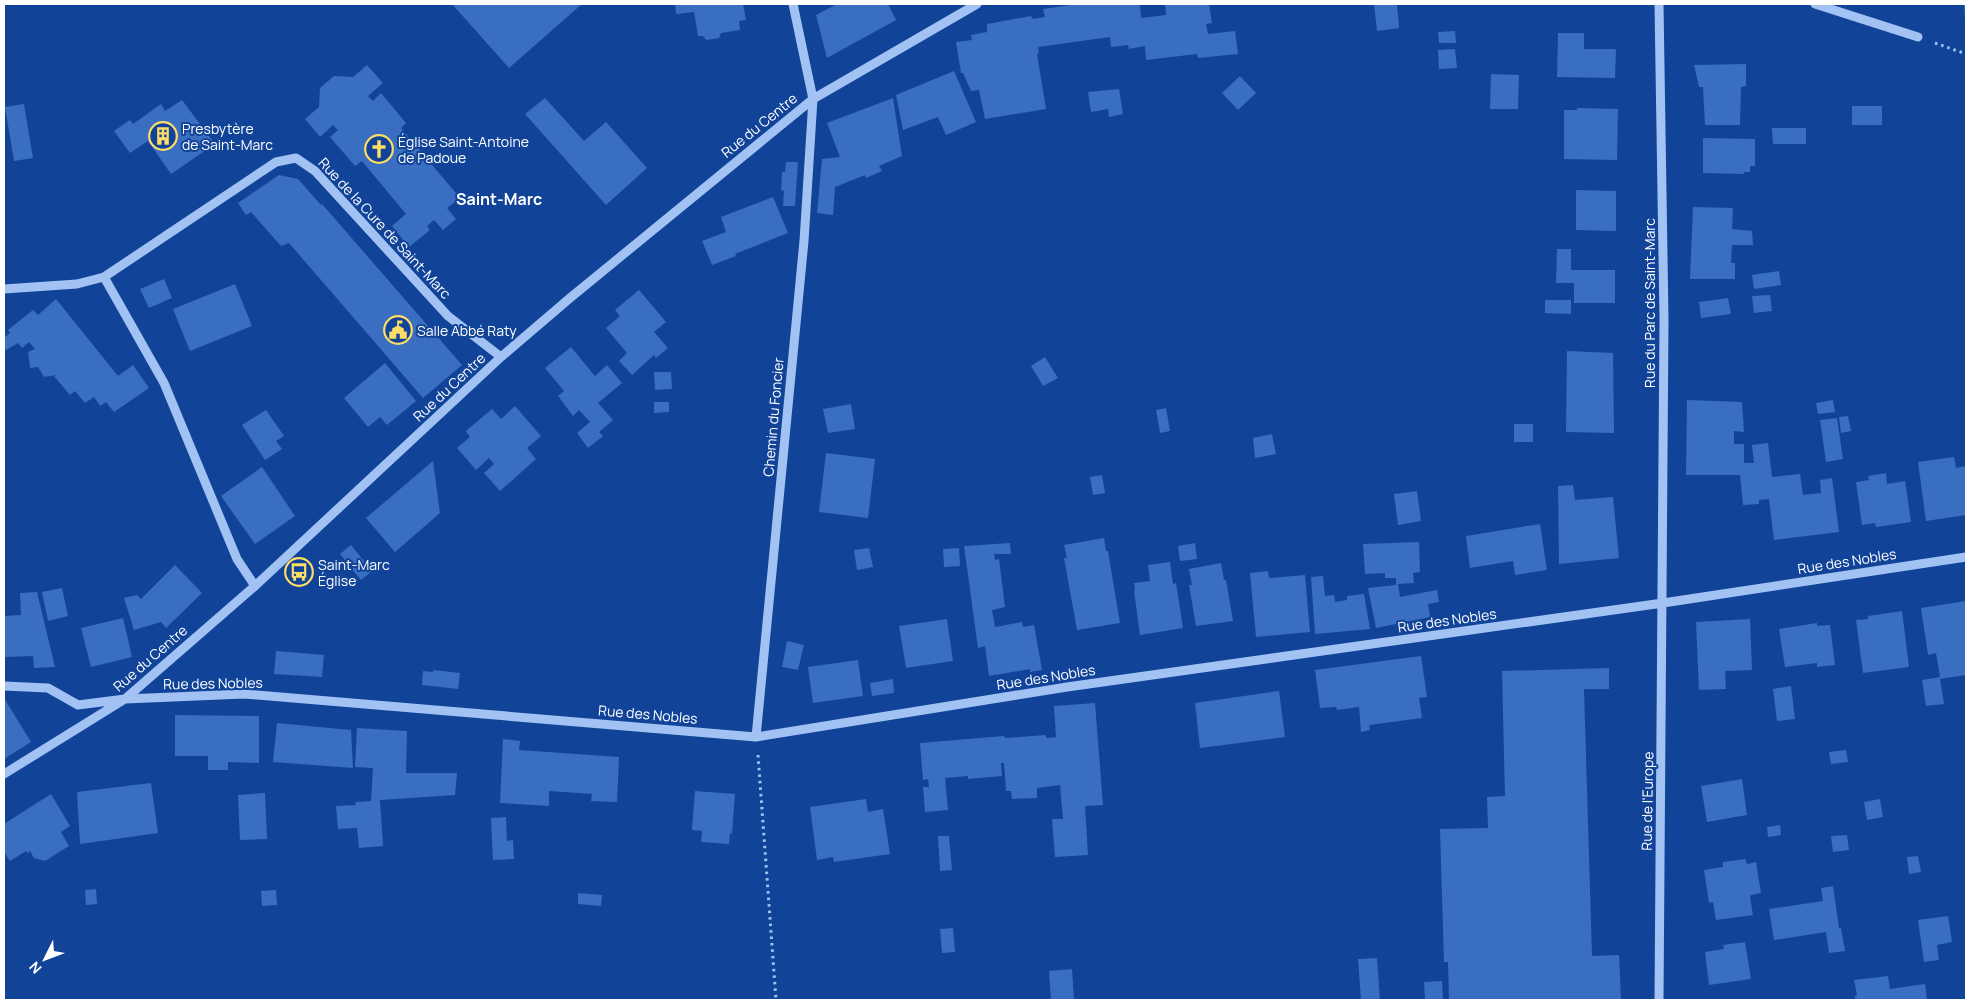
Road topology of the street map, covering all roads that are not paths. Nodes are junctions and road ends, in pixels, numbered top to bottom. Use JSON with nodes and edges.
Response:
{"nodes":[{"id":1,"x":793,"y":4,"type":"edge"},
{"id":2,"x":977,"y":4,"type":"edge"},
{"id":3,"x":1660,"y":4,"type":"edge"},
{"id":4,"x":1815,"y":4,"type":"edge"},
{"id":5,"x":1918,"y":37,"type":"road end"},
{"id":6,"x":813,"y":99,"type":"junction"},
{"id":7,"x":104,"y":277,"type":"junction"},
{"id":8,"x":4,"y":289,"type":"edge"},
{"id":9,"x":501,"y":357,"type":"junction"},
{"id":10,"x":1966,"y":557,"type":"edge"},
{"id":11,"x":255,"y":586,"type":"junction"},
{"id":12,"x":1663,"y":603,"type":"junction"},
{"id":13,"x":4,"y":686,"type":"edge"},
{"id":14,"x":125,"y":699,"type":"junction"},
{"id":15,"x":756,"y":737,"type":"junction"},
{"id":16,"x":4,"y":774,"type":"edge"},
{"id":17,"x":1659,"y":1000,"type":"edge"}],
"edges":[{"from":1,"to":6,"type":"street","name":"Chemin du Foncier"},
{"from":2,"to":6,"type":"street","name":"Rue du Centre"},
{"from":3,"to":12,"type":"street","name":"Rue du Parc de Saint-Marc"},
{"from":4,"to":5,"type":"street"},
{"from":6,"to":9,"type":"street","name":"Rue du Centre"},
{"from":6,"to":15,"type":"street","name":"Chemin du Foncier"},
{"from":7,"to":8,"type":"street","name":"Rue de la Cure de Saint-Marc"},
{"from":7,"to":9,"type":"street","name":"Rue de la Cure de Saint-Marc"},
{"from":7,"to":11,"type":"street"},
{"from":9,"to":11,"type":"street","name":"Rue du Centre"},
{"from":10,"to":12,"type":"street","name":"Rue des Nobles"},
{"from":11,"to":14,"type":"street","name":"Rue du Centre"},
{"from":12,"to":15,"type":"street","name":"Rue des Nobles"},
{"from":12,"to":17,"type":"street","name":"Rue de l'Europe"},
{"from":13,"to":14,"type":"street","name":"Rue des Nobles"},
{"from":14,"to":15,"type":"street","name":"Rue des Nobles"},
{"from":14,"to":16,"type":"street","name":"Rue du Centre"}]}
